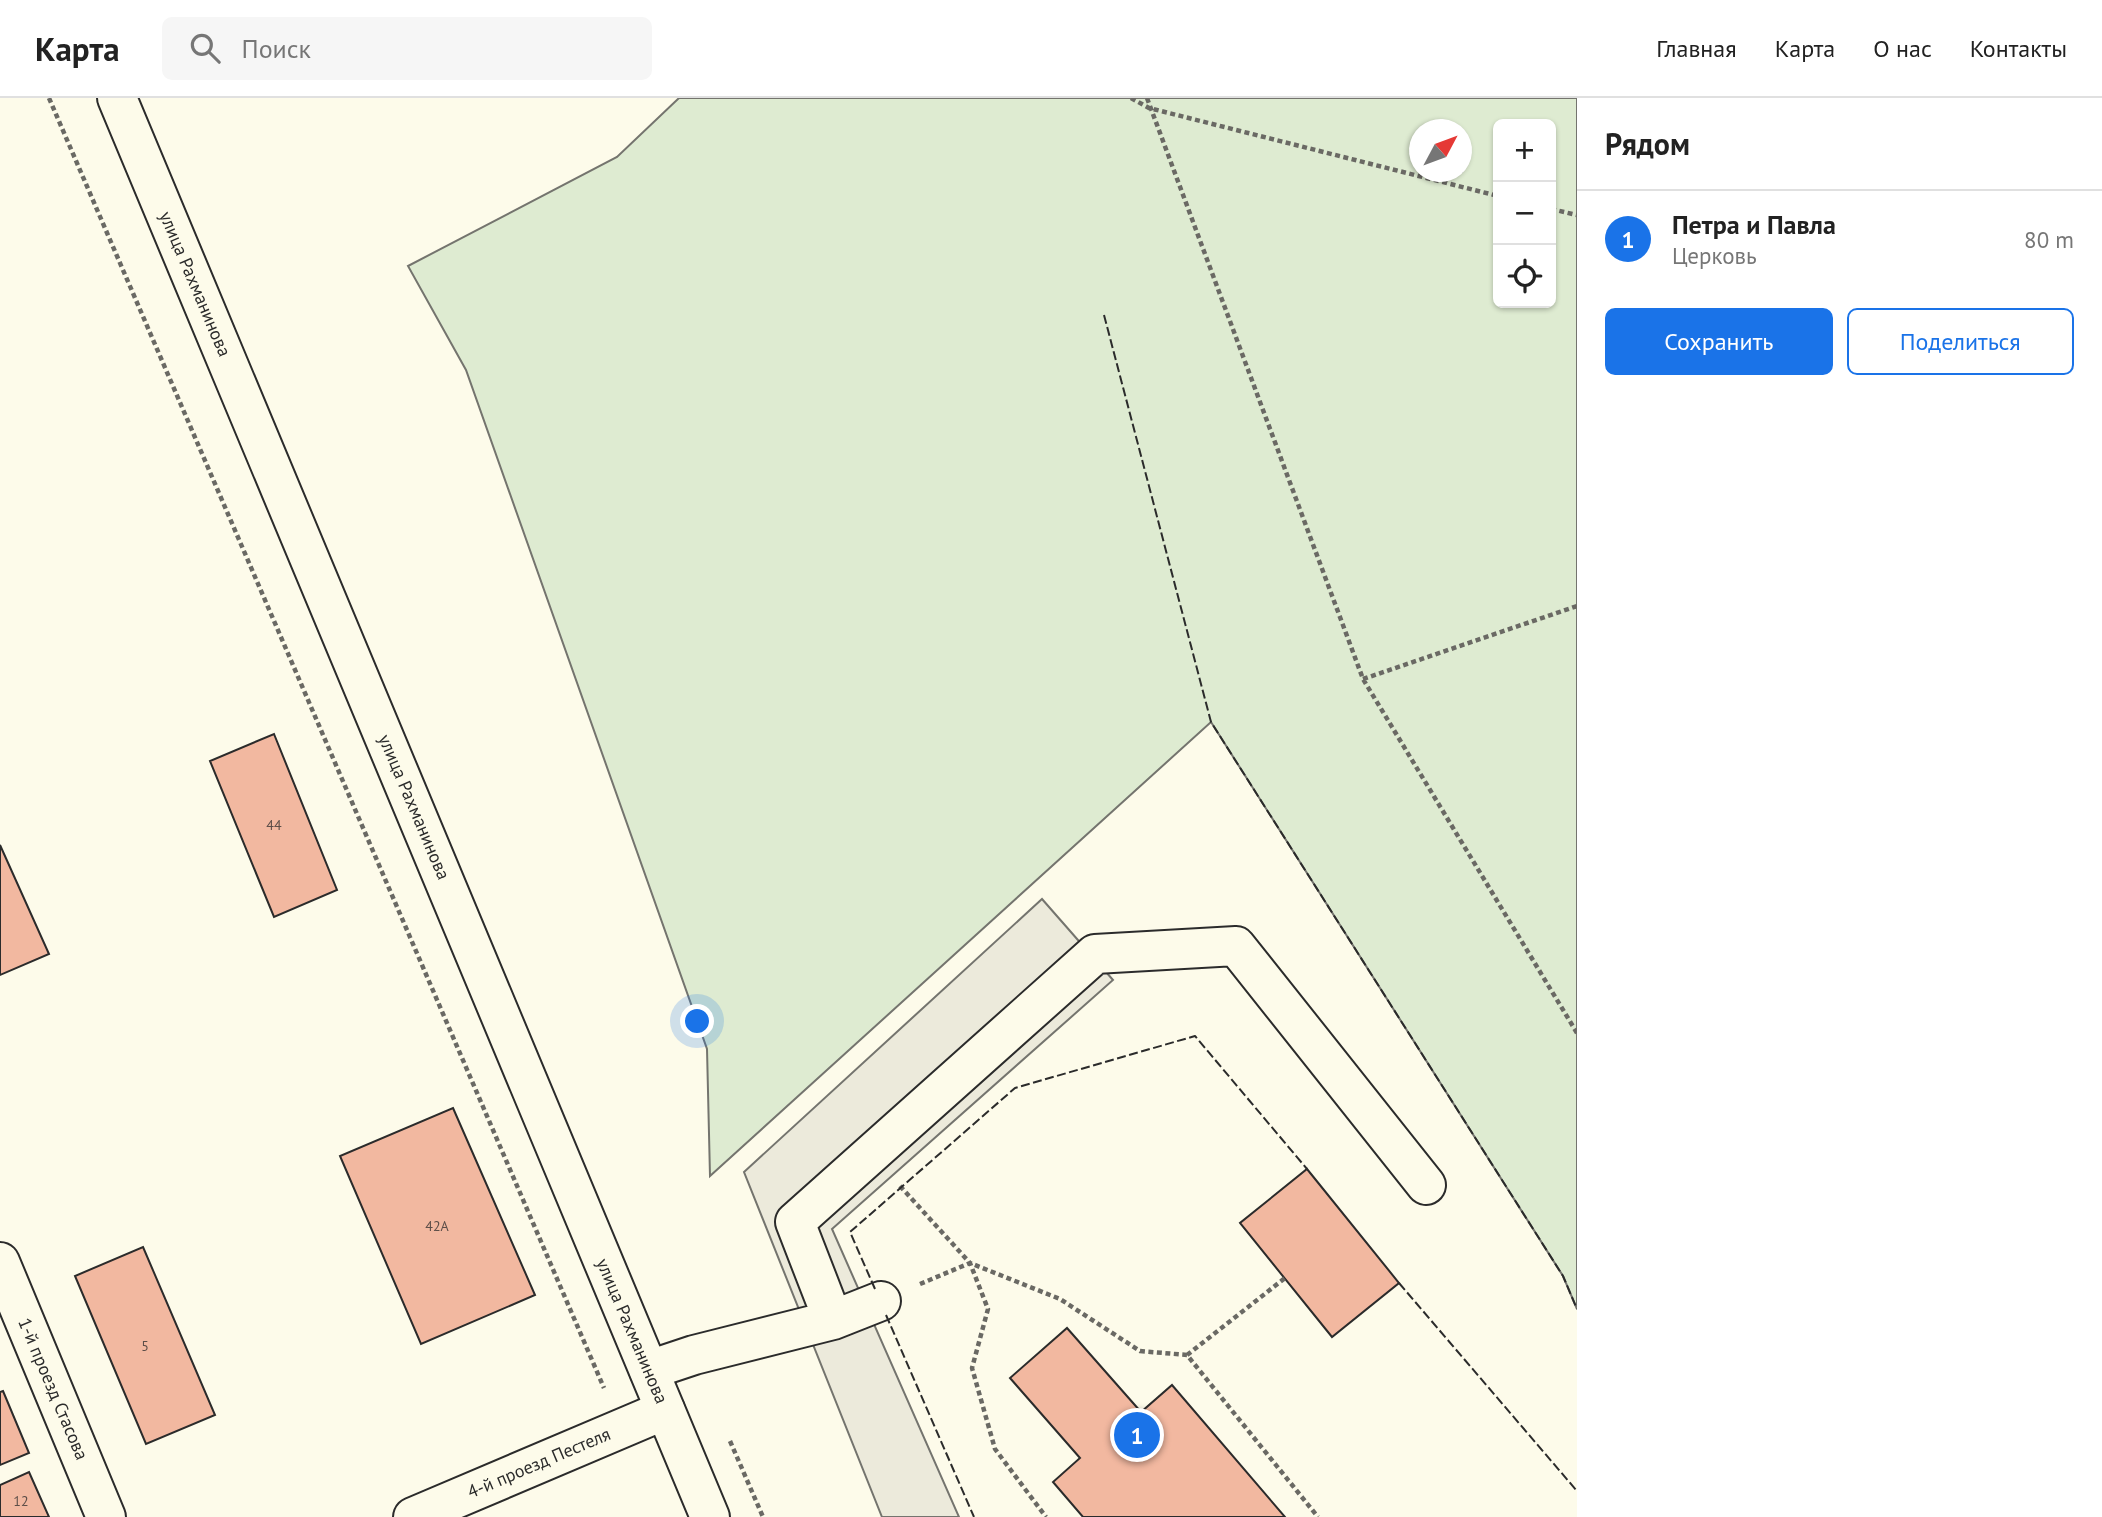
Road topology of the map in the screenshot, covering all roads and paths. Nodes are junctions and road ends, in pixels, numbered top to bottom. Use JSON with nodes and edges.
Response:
{"nodes":[{"id":1,"x":49,"y":98,"type":"edge"},
{"id":2,"x":117,"y":98,"type":"edge"},
{"id":3,"x":1130,"y":98,"type":"edge"},
{"id":4,"x":1147,"y":98,"type":"edge"},
{"id":5,"x":1149,"y":108,"type":"junction"},
{"id":6,"x":1493,"y":195,"type":"edge"},
{"id":7,"x":1556,"y":210,"type":"edge"},
{"id":8,"x":1577,"y":215,"type":"edge"},
{"id":9,"x":1577,"y":606,"type":"edge"},
{"id":10,"x":1363,"y":679,"type":"junction"},
{"id":11,"x":1577,"y":1033,"type":"edge"},
{"id":12,"x":871,"y":1154,"type":"junction"},
{"id":13,"x":1426,"y":1185,"type":"dead end"},
{"id":14,"x":0,"y":1262,"type":"edge"},
{"id":15,"x":970,"y":1263,"type":"junction"},
{"id":16,"x":1285,"y":1278,"type":"dead end"},
{"id":17,"x":881,"y":1301,"type":"joint"},
{"id":18,"x":833,"y":1320,"type":"junction"},
{"id":19,"x":1188,"y":1355,"type":"junction"},
{"id":20,"x":649,"y":1370,"type":"junction"},
{"id":21,"x":665,"y":1410,"type":"junction"},
{"id":22,"x":621,"y":1428,"type":"junction"},
{"id":23,"x":106,"y":1517,"type":"edge"},
{"id":24,"x":413,"y":1517,"type":"edge"},
{"id":25,"x":710,"y":1517,"type":"edge"},
{"id":26,"x":1046,"y":1517,"type":"edge"},
{"id":27,"x":1318,"y":1517,"type":"edge"}],
"edges":[{"from":1,"to":22,"type":"path"},
{"from":2,"to":20,"type":"main road","name":"улица Рахманинова"},
{"from":3,"to":5,"type":"path"},
{"from":4,"to":5,"type":"path"},
{"from":5,"to":6,"type":"path"},
{"from":5,"to":10,"type":"path"},
{"from":7,"to":8,"type":"path"},
{"from":9,"to":10,"type":"path"},
{"from":10,"to":11,"type":"path"},
{"from":12,"to":13,"type":"main road"},
{"from":12,"to":15,"type":"path"},
{"from":12,"to":18,"type":"main road"},
{"from":14,"to":23,"type":"main road","name":"1-й проезд Стасова"},
{"from":15,"to":17,"type":"path"},
{"from":15,"to":19,"type":"path"},
{"from":15,"to":26,"type":"path"},
{"from":16,"to":19,"type":"path"},
{"from":17,"to":18,"type":"main road"},
{"from":18,"to":20,"type":"main road"},
{"from":19,"to":27,"type":"path"},
{"from":20,"to":21,"type":"main road","name":"улица Рахманинова"},
{"from":21,"to":22,"type":"main road","name":"4-й проезд Пестеля"},
{"from":21,"to":25,"type":"main road","name":"улица Рахманинова"},
{"from":22,"to":24,"type":"main road","name":"4-й проезд Пестеля"}]}
